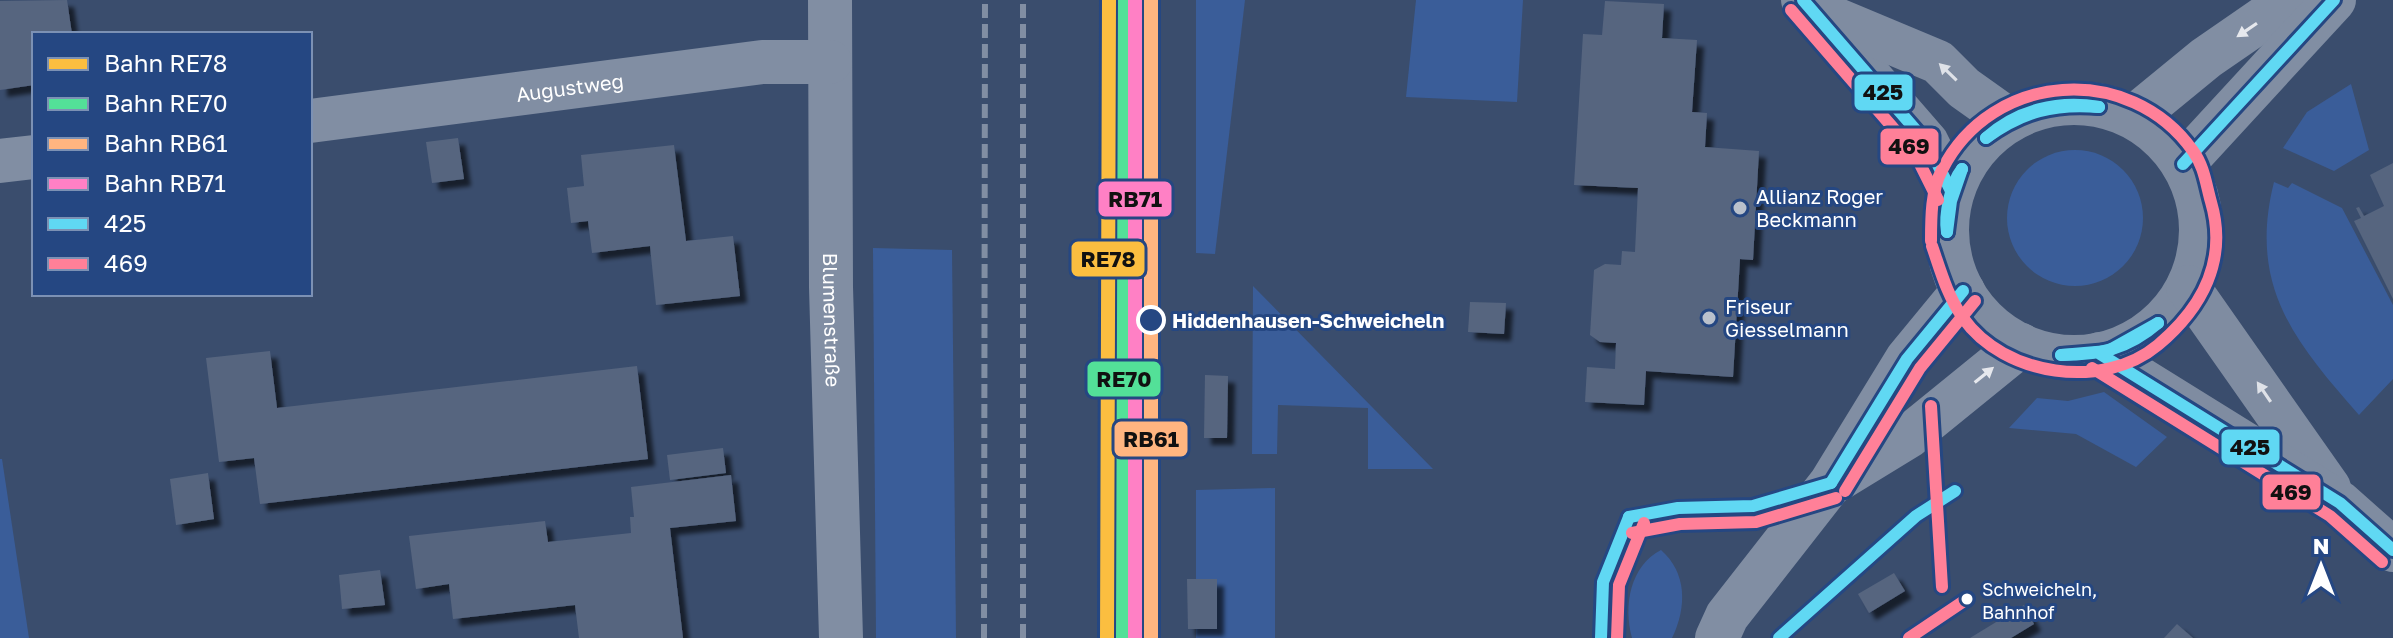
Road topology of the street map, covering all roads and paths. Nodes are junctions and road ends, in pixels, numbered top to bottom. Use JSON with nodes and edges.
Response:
{"nodes":[{"id":1,"x":830,"y":0,"type":"edge"},
{"id":2,"x":2319,"y":0,"type":"edge"},
{"id":3,"x":2334,"y":0,"type":"edge"},
{"id":4,"x":1808,"y":5,"type":"edge"},
{"id":5,"x":830,"y":62,"type":"junction"},
{"id":6,"x":2134,"y":117,"type":"junction"},
{"id":7,"x":2009,"y":120,"type":"junction"},
{"id":8,"x":312,"y":121,"type":"edge"},
{"id":9,"x":32,"y":157,"type":"edge"},
{"id":10,"x":0,"y":161,"type":"edge"},
{"id":11,"x":2183,"y":164,"type":"junction"},
{"id":12,"x":1952,"y":193,"type":"junction"},
{"id":13,"x":2188,"y":287,"type":"junction"},
{"id":14,"x":1963,"y":291,"type":"junction"},
{"id":15,"x":2021,"y":345,"type":"junction"},
{"id":16,"x":2100,"y":354,"type":"junction"},
{"id":17,"x":1831,"y":483,"type":"junction"},
{"id":18,"x":2340,"y":503,"type":"junction"},
{"id":19,"x":2393,"y":550,"type":"edge"},
{"id":20,"x":841,"y":638,"type":"edge"},
{"id":21,"x":1717,"y":638,"type":"edge"}],
"edges":[{"from":1,"to":5,"type":"street","name":"Blumenstraße"},
{"from":2,"to":6,"type":"street","one_way":true},
{"from":3,"to":11,"type":"street"},
{"from":7,"to":4,"type":"main road","one_way":true},
{"from":4,"to":12,"type":"main road"},
{"from":5,"to":8,"type":"street","name":"Augustweg"},
{"from":5,"to":20,"type":"street","name":"Blumenstraße"},
{"from":6,"to":7,"type":"main road"},
{"from":6,"to":11,"type":"main road"},
{"from":7,"to":12,"type":"main road"},
{"from":9,"to":10,"type":"street"},
{"from":11,"to":13,"type":"main road"},
{"from":12,"to":14,"type":"main road"},
{"from":13,"to":16,"type":"main road"},
{"from":18,"to":13,"type":"main road","one_way":true},
{"from":14,"to":15,"type":"main road"},
{"from":14,"to":17,"type":"street"},
{"from":15,"to":16,"type":"main road"},
{"from":17,"to":15,"type":"street","one_way":true},
{"from":16,"to":18,"type":"main road"},
{"from":17,"to":21,"type":"street"},
{"from":18,"to":19,"type":"main road"}]}
